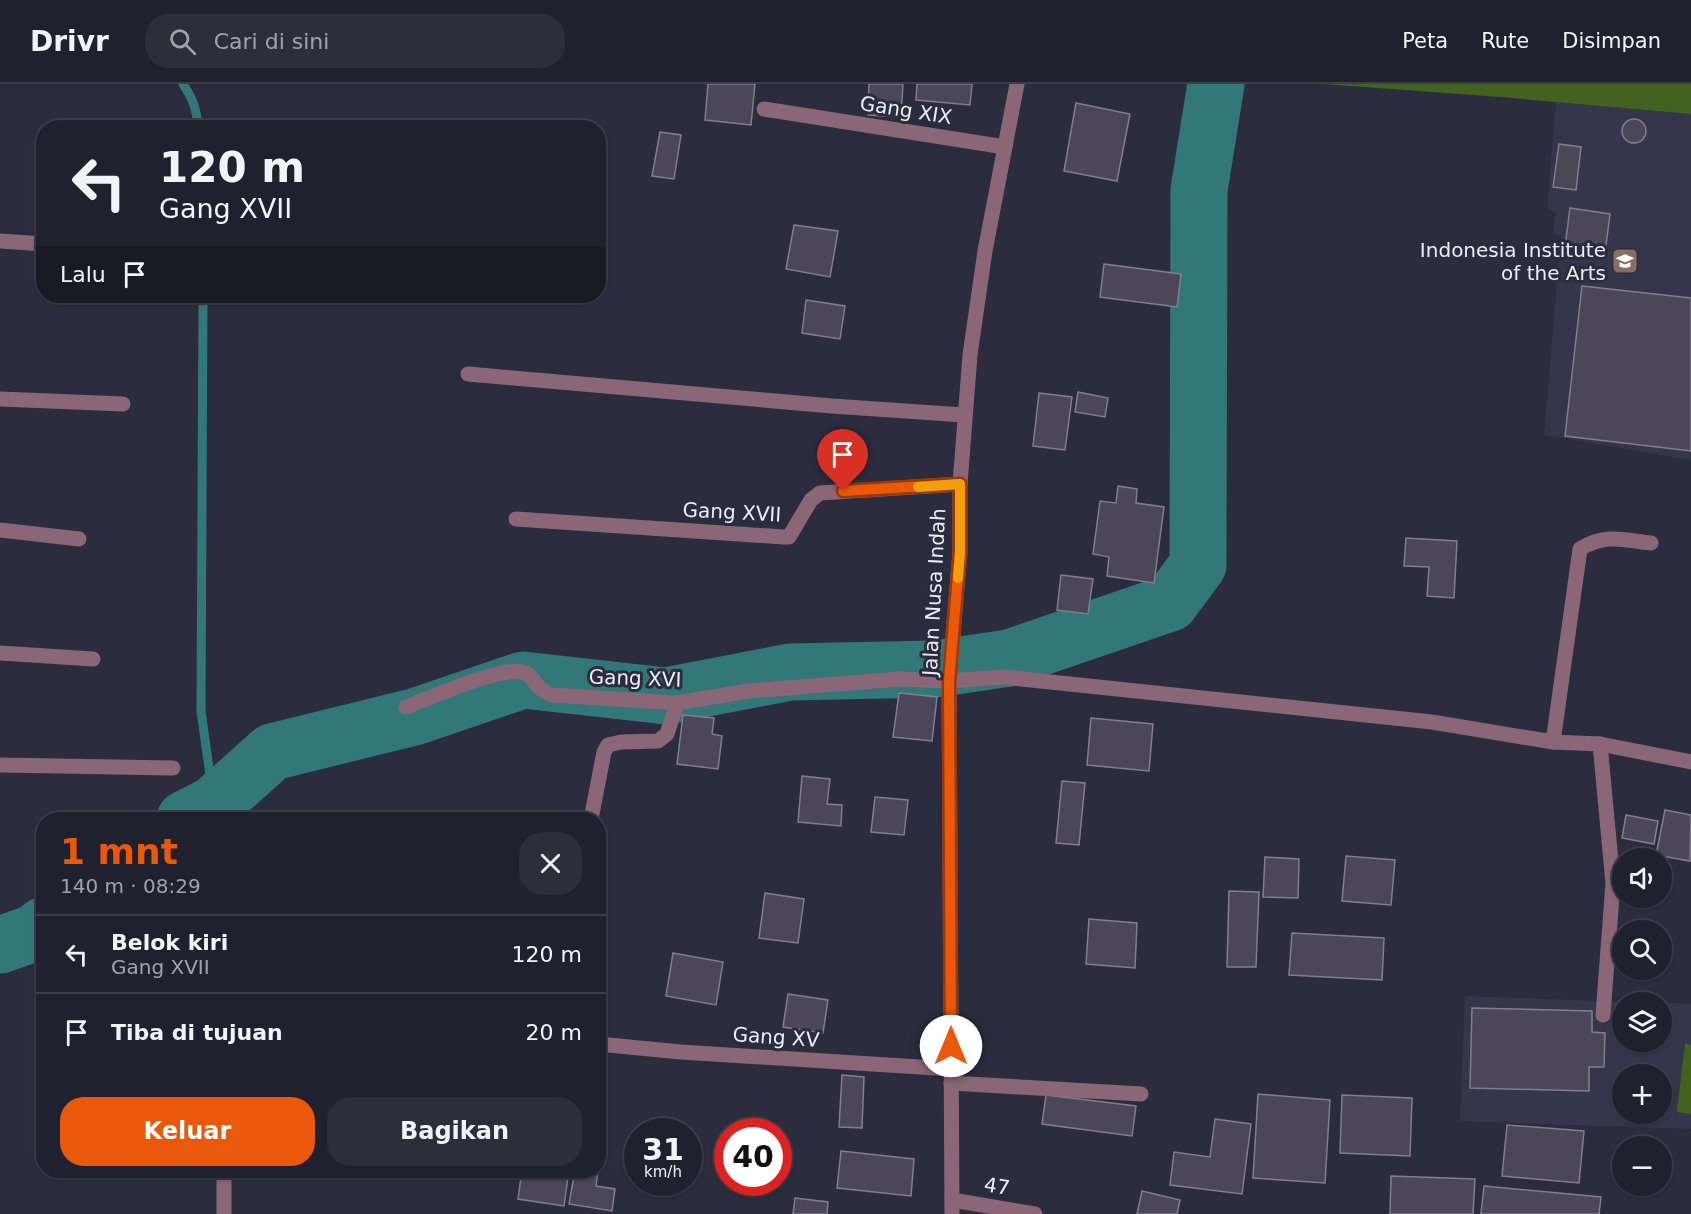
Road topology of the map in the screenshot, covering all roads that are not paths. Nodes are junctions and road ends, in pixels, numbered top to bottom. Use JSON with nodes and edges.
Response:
{"nodes":[{"id":1,"x":1017,"y":84,"type":"edge"},
{"id":2,"x":764,"y":109,"type":"dead end"},
{"id":3,"x":1005,"y":147,"type":"junction"},
{"id":4,"x":0,"y":241,"type":"edge"},
{"id":5,"x":36,"y":243,"type":"edge"},
{"id":6,"x":468,"y":374,"type":"dead end"},
{"id":7,"x":0,"y":399,"type":"edge"},
{"id":8,"x":123,"y":404,"type":"dead end"},
{"id":9,"x":964,"y":416,"type":"junction"},
{"id":10,"x":960,"y":484,"type":"junction"},
{"id":11,"x":516,"y":519,"type":"dead end"},
{"id":12,"x":0,"y":530,"type":"edge"},
{"id":13,"x":79,"y":539,"type":"dead end"},
{"id":14,"x":1651,"y":543,"type":"dead end"},
{"id":15,"x":0,"y":652,"type":"edge"},
{"id":16,"x":93,"y":659,"type":"dead end"},
{"id":17,"x":949,"y":676,"type":"junction"},
{"id":18,"x":677,"y":703,"type":"junction"},
{"id":19,"x":406,"y":707,"type":"dead end"},
{"id":20,"x":1553,"y":742,"type":"junction"},
{"id":21,"x":1600,"y":744,"type":"junction"},
{"id":22,"x":1691,"y":762,"type":"edge"},
{"id":23,"x":0,"y":765,"type":"edge"},
{"id":24,"x":173,"y":768,"type":"dead end"},
{"id":25,"x":592,"y":812,"type":"edge"},
{"id":26,"x":1603,"y":1015,"type":"dead end"},
{"id":27,"x":606,"y":1045,"type":"edge"},
{"id":28,"x":951,"y":1076,"type":"junction"},
{"id":29,"x":1141,"y":1094,"type":"dead end"},
{"id":30,"x":224,"y":1178,"type":"edge"},
{"id":31,"x":952,"y":1207,"type":"edge"},
{"id":32,"x":224,"y":1214,"type":"edge"},
{"id":33,"x":1035,"y":1214,"type":"edge"}],
"edges":[{"from":1,"to":3,"type":"street","name":"Jalan Nusa Indah"},
{"from":2,"to":3,"type":"street","name":"Gang XIX"},
{"from":3,"to":9,"type":"street","name":"Jalan Nusa Indah"},
{"from":4,"to":5,"type":"street"},
{"from":6,"to":9,"type":"street"},
{"from":7,"to":8,"type":"street"},
{"from":9,"to":10,"type":"street","name":"Jalan Nusa Indah"},
{"from":10,"to":11,"type":"street","name":"Gang XVII"},
{"from":10,"to":17,"type":"street","name":"Jalan Nusa Indah"},
{"from":12,"to":13,"type":"street"},
{"from":14,"to":20,"type":"street"},
{"from":15,"to":16,"type":"street"},
{"from":17,"to":18,"type":"street","name":"Gang XVI"},
{"from":17,"to":20,"type":"street","name":"Gang XVI"},
{"from":17,"to":28,"type":"street","name":"Jalan Nusa Indah"},
{"from":18,"to":19,"type":"street","name":"Gang XVI"},
{"from":18,"to":25,"type":"street"},
{"from":20,"to":21,"type":"street","name":"Gang XVI"},
{"from":21,"to":22,"type":"street","name":"Gang XVI"},
{"from":21,"to":26,"type":"street"},
{"from":23,"to":24,"type":"street"},
{"from":27,"to":28,"type":"street","name":"Gang XV"},
{"from":28,"to":29,"type":"street","name":"Gang XV"},
{"from":28,"to":31,"type":"street","name":"Jalan Nusa Indah"},
{"from":30,"to":32,"type":"street"},
{"from":31,"to":33,"type":"street","name":"47"}]}
